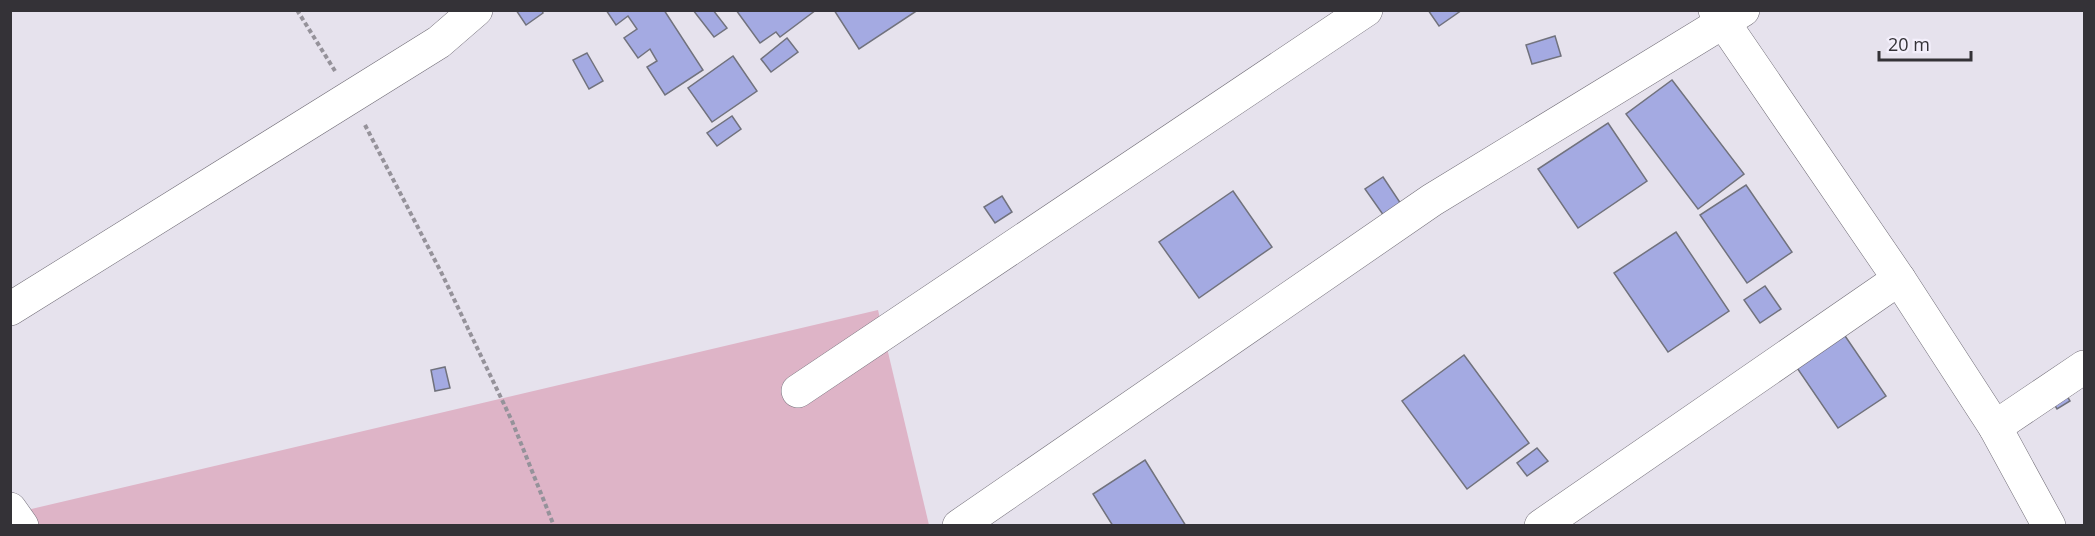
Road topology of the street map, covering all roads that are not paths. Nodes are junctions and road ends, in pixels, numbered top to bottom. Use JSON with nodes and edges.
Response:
{"nodes":[{"id":1,"x":476,"y":10,"type":"edge"},
{"id":2,"x":1366,"y":10,"type":"edge"},
{"id":3,"x":1727,"y":15,"type":"edge"},
{"id":4,"x":1899,"y":279,"type":"junction"},
{"id":5,"x":10,"y":309,"type":"edge"},
{"id":6,"x":2085,"y":367,"type":"edge"},
{"id":7,"x":798,"y":390,"type":"dead end"},
{"id":8,"x":1995,"y":427,"type":"junction"},
{"id":9,"x":10,"y":509,"type":"edge"},
{"id":10,"x":22,"y":525,"type":"edge"},
{"id":11,"x":959,"y":525,"type":"edge"},
{"id":12,"x":1541,"y":525,"type":"edge"},
{"id":13,"x":2049,"y":525,"type":"edge"}],
"edges":[{"from":1,"to":5,"type":"street"},
{"from":2,"to":7,"type":"street"},
{"from":3,"to":4,"type":"street"},
{"from":3,"to":11,"type":"street"},
{"from":4,"to":8,"type":"street"},
{"from":4,"to":12,"type":"street"},
{"from":6,"to":8,"type":"street"},
{"from":8,"to":13,"type":"street"},
{"from":9,"to":10,"type":"street"}]}
